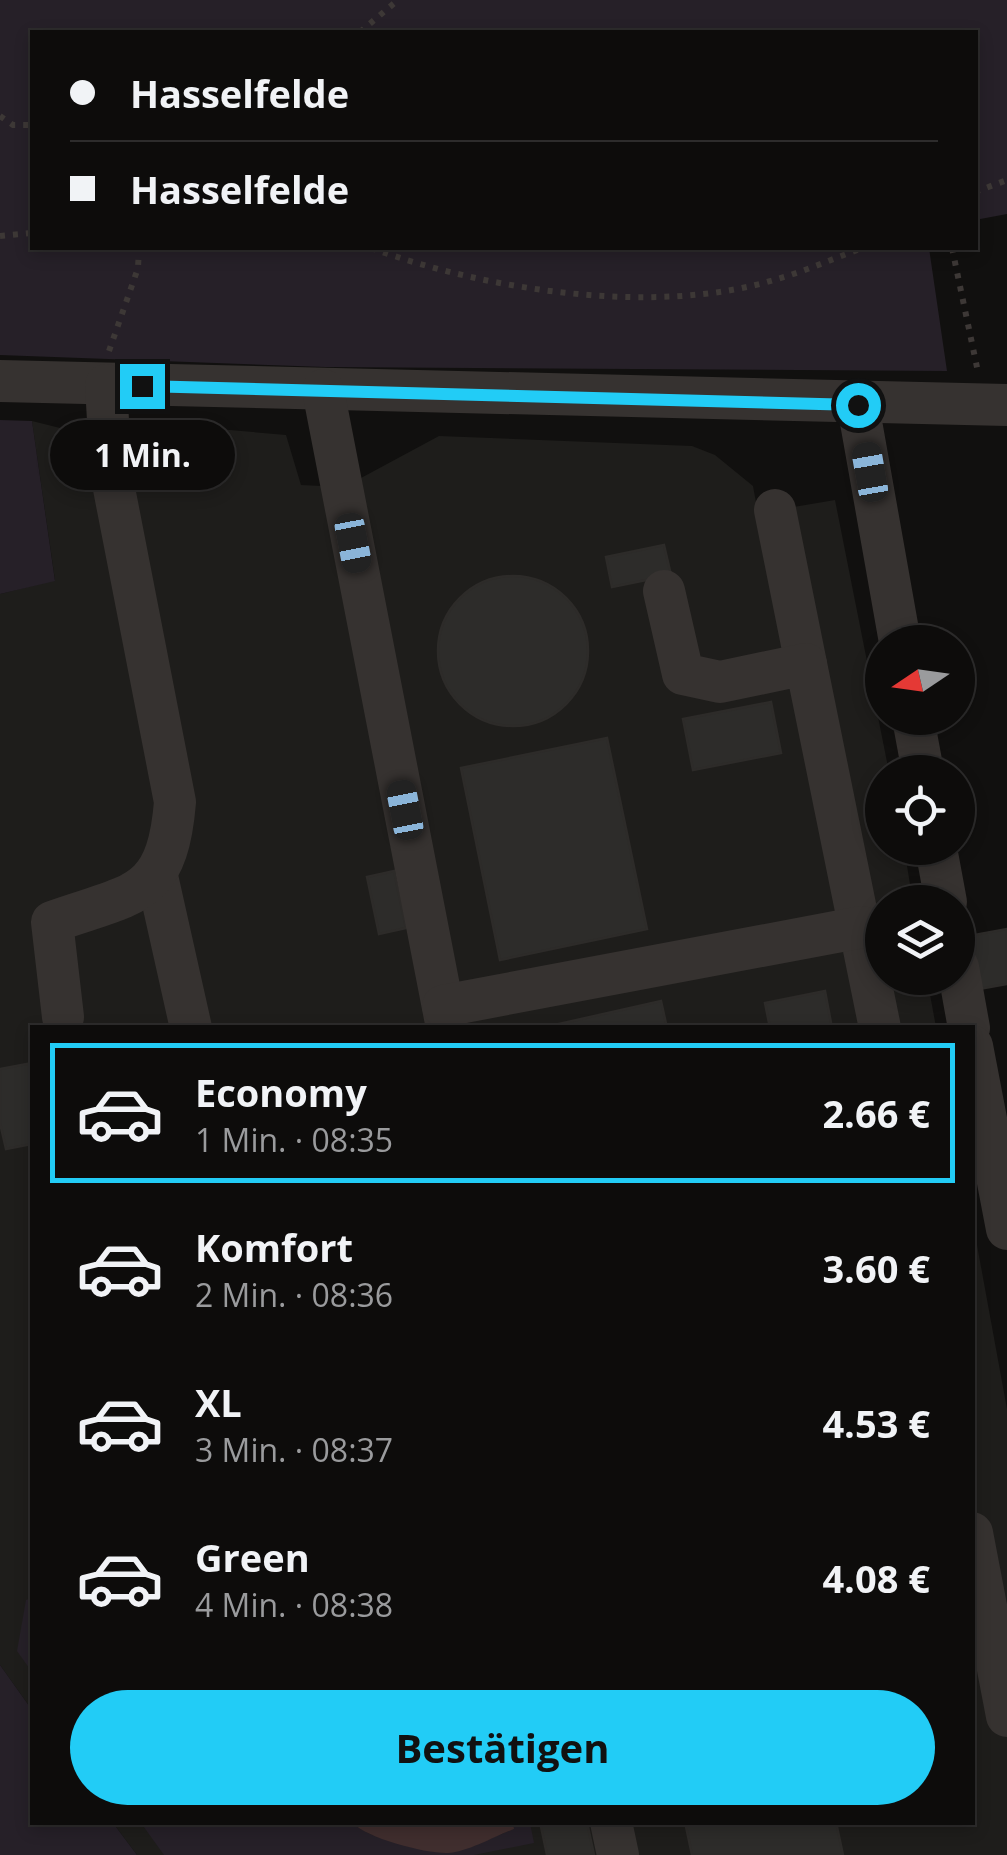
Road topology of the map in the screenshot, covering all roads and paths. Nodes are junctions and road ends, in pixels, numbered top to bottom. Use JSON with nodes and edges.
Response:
{"nodes":[{"id":1,"x":398,"y":0,"type":"edge"},
{"id":2,"x":362,"y":30,"type":"edge"},
{"id":3,"x":0,"y":116,"type":"edge"},
{"id":4,"x":30,"y":125,"type":"edge"},
{"id":5,"x":1007,"y":180,"type":"edge"},
{"id":6,"x":978,"y":191,"type":"edge"},
{"id":7,"x":30,"y":232,"type":"edge"},
{"id":8,"x":0,"y":236,"type":"edge"},
{"id":9,"x":139,"y":250,"type":"edge"},
{"id":10,"x":377,"y":250,"type":"edge"},
{"id":11,"x":858,"y":250,"type":"edge"},
{"id":12,"x":953,"y":250,"type":"edge"},
{"id":13,"x":0,"y":381,"type":"edge"},
{"id":14,"x":106,"y":385,"type":"junction"},
{"id":15,"x":324,"y":390,"type":"junction"},
{"id":16,"x":858,"y":405,"type":"junction"},
{"id":17,"x":994,"y":406,"type":"edge"},
{"id":18,"x":775,"y":510,"type":"dead end"},
{"id":19,"x":664,"y":591,"type":"dead end"},
{"id":20,"x":897,"y":625,"type":"edge"},
{"id":21,"x":806,"y":664,"type":"junction"},
{"id":22,"x":158,"y":876,"type":"junction"},
{"id":23,"x":862,"y":927,"type":"junction"},
{"id":24,"x":963,"y":995,"type":"edge"},
{"id":25,"x":62,"y":1017,"type":"dead end"},
{"id":26,"x":445,"y":1017,"type":"edge"},
{"id":27,"x":190,"y":1025,"type":"edge"},
{"id":28,"x":879,"y":1025,"type":"edge"},
{"id":29,"x":968,"y":1025,"type":"edge"},
{"id":30,"x":986,"y":1064,"type":"edge"},
{"id":31,"x":1007,"y":1229,"type":"edge"},
{"id":32,"x":975,"y":1548,"type":"edge"},
{"id":33,"x":1007,"y":1716,"type":"edge"},
{"id":34,"x":612,"y":1825,"type":"edge"},
{"id":35,"x":618,"y":1855,"type":"edge"}],
"edges":[{"from":1,"to":2,"type":"path"},
{"from":3,"to":4,"type":"path"},
{"from":5,"to":6,"type":"path"},
{"from":7,"to":8,"type":"path"},
{"from":9,"to":14,"type":"path"},
{"from":10,"to":11,"type":"path"},
{"from":12,"to":17,"type":"path"},
{"from":13,"to":14,"type":"street"},
{"from":14,"to":15,"type":"street"},
{"from":14,"to":22,"type":"street"},
{"from":15,"to":16,"type":"street"},
{"from":15,"to":26,"type":"street"},
{"from":16,"to":17,"type":"street"},
{"from":16,"to":20,"type":"street"},
{"from":18,"to":21,"type":"street"},
{"from":19,"to":21,"type":"street"},
{"from":21,"to":23,"type":"street"},
{"from":22,"to":25,"type":"street"},
{"from":22,"to":27,"type":"street"},
{"from":23,"to":26,"type":"street"},
{"from":23,"to":28,"type":"street"},
{"from":24,"to":29,"type":"street"},
{"from":30,"to":31,"type":"street"},
{"from":32,"to":33,"type":"street"},
{"from":34,"to":35,"type":"street"}]}
